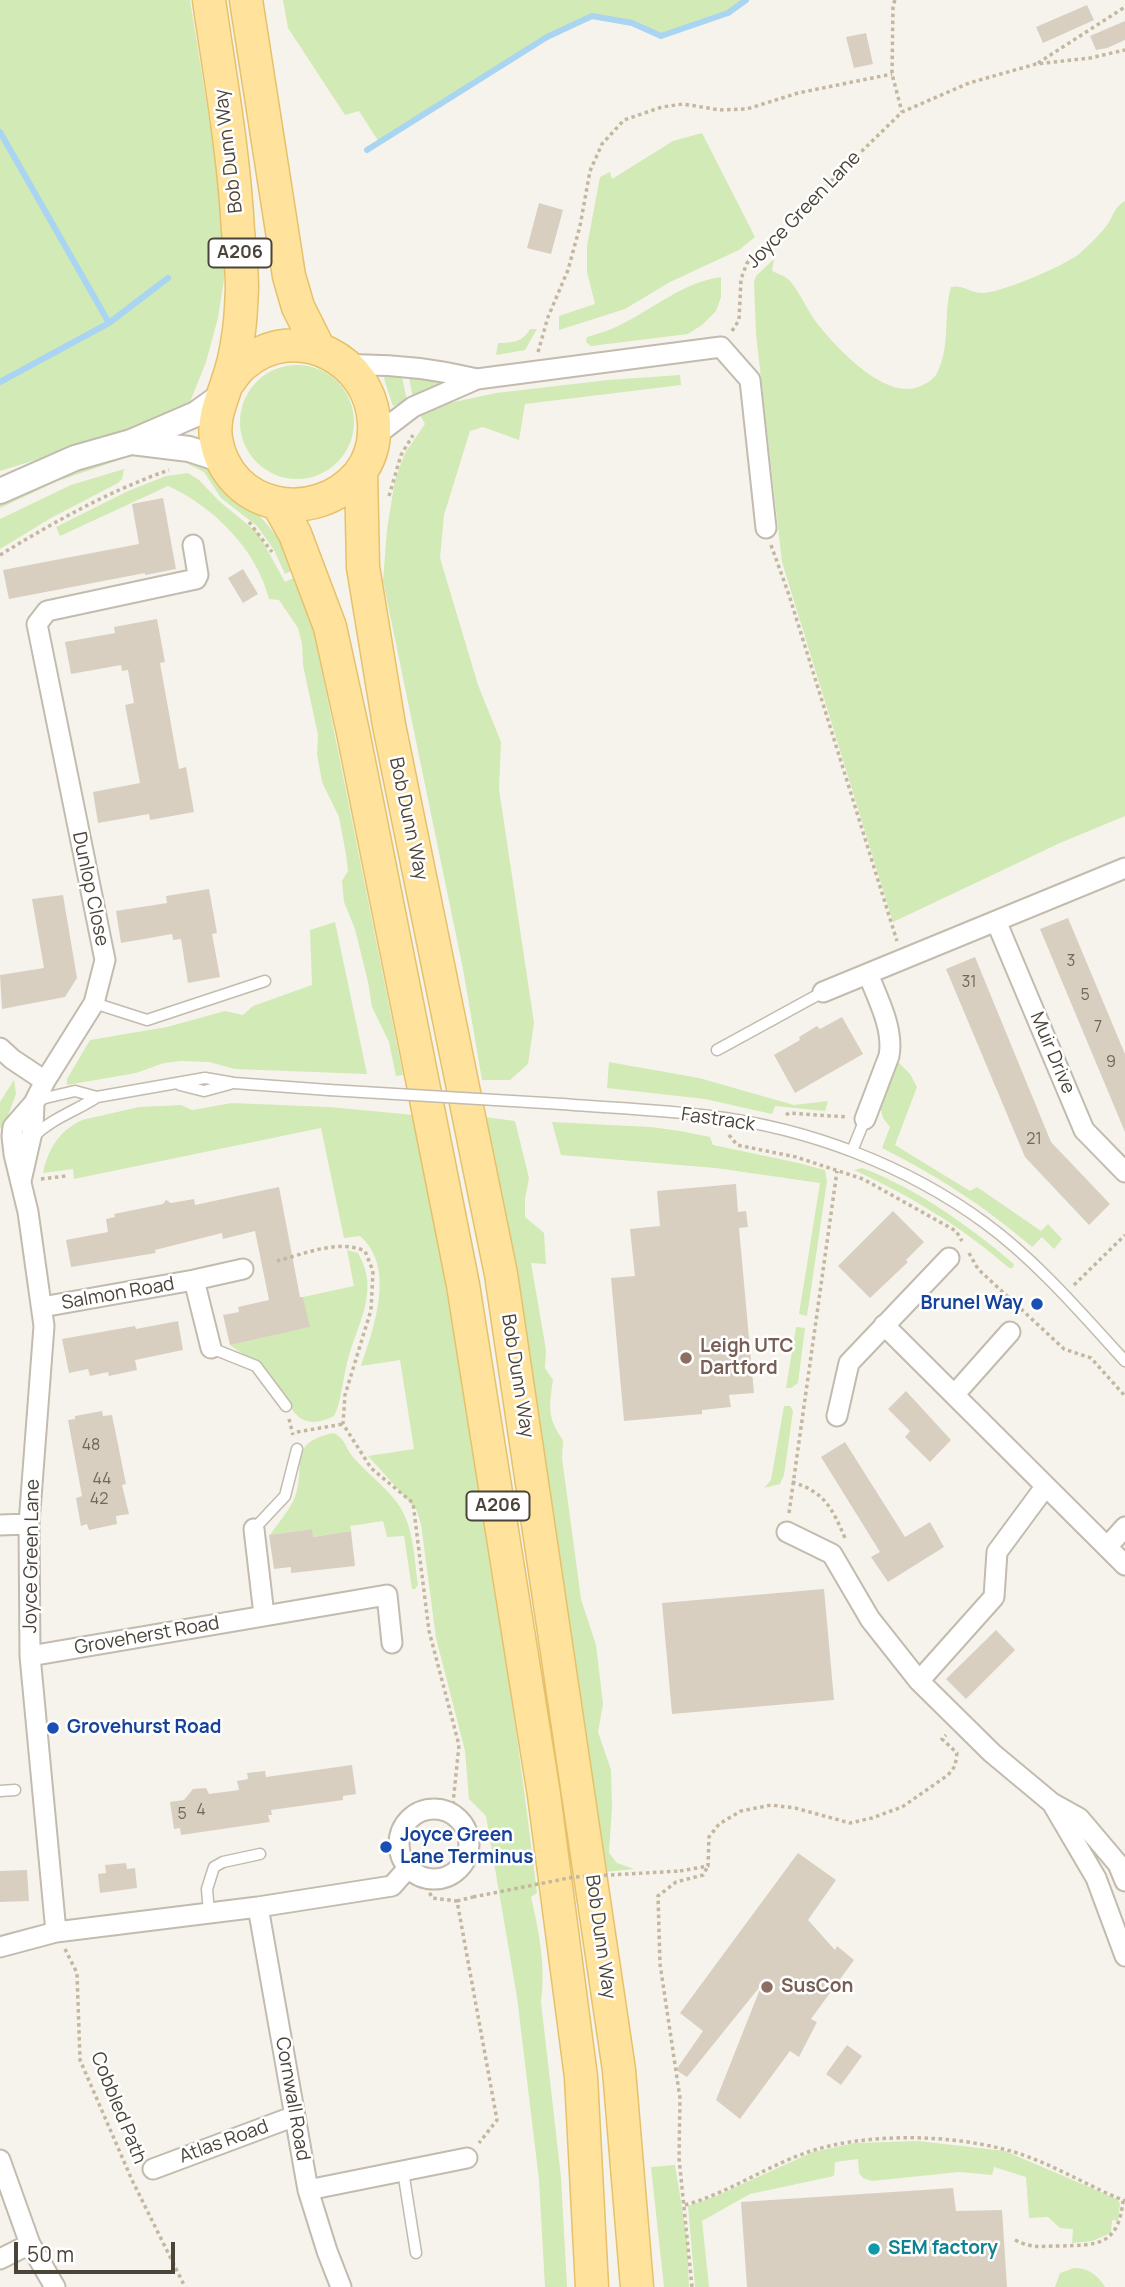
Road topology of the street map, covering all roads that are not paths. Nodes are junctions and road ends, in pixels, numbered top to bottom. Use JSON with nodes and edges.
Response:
{"nodes":[{"id":1,"x":209,"y":0,"type":"edge"},
{"id":2,"x":246,"y":0,"type":"edge"},
{"id":3,"x":319,"y":349,"type":"junction"},
{"id":4,"x":348,"y":365,"type":"junction"},
{"id":5,"x":477,"y":379,"type":"junction"},
{"id":6,"x":224,"y":390,"type":"junction"},
{"id":7,"x":375,"y":436,"type":"junction"},
{"id":8,"x":131,"y":442,"type":"junction"},
{"id":9,"x":223,"y":460,"type":"junction"},
{"id":10,"x":361,"y":471,"type":"junction"},
{"id":11,"x":0,"y":491,"type":"edge"},
{"id":12,"x":278,"y":504,"type":"junction"},
{"id":13,"x":766,"y":528,"type":"road end"},
{"id":14,"x":193,"y":544,"type":"dead end"},
{"id":15,"x":1125,"y":868,"type":"edge"},
{"id":16,"x":996,"y":921,"type":"junction"},
{"id":17,"x":868,"y":974,"type":"junction"},
{"id":18,"x":265,"y":981,"type":"dead end"},
{"id":19,"x":823,"y":992,"type":"joint"},
{"id":20,"x":94,"y":1003,"type":"junction"},
{"id":21,"x":0,"y":1048,"type":"edge"},
{"id":22,"x":717,"y":1050,"type":"dead end"},
{"id":23,"x":44,"y":1081,"type":"junction"},
{"id":24,"x":97,"y":1097,"type":"junction"},
{"id":25,"x":34,"y":1103,"type":"junction"},
{"id":26,"x":865,"y":1119,"type":"joint"},
{"id":27,"x":31,"y":1139,"type":"junction"},
{"id":28,"x":847,"y":1150,"type":"junction"},
{"id":29,"x":1125,"y":1172,"type":"edge"},
{"id":30,"x":30,"y":1180,"type":"junction"},
{"id":31,"x":949,"y":1258,"type":"dead end"},
{"id":32,"x":243,"y":1269,"type":"dead end"},
{"id":33,"x":194,"y":1280,"type":"junction"},
{"id":34,"x":42,"y":1307,"type":"junction"},
{"id":35,"x":884,"y":1325,"type":"junction"},
{"id":36,"x":1010,"y":1332,"type":"dead end"},
{"id":37,"x":211,"y":1348,"type":"joint"},
{"id":38,"x":1125,"y":1361,"type":"edge"},
{"id":39,"x":954,"y":1395,"type":"junction"},
{"id":40,"x":286,"y":1406,"type":"road end"},
{"id":41,"x":837,"y":1416,"type":"dead end"},
{"id":42,"x":297,"y":1449,"type":"road end"},
{"id":43,"x":1045,"y":1487,"type":"junction"},
{"id":44,"x":29,"y":1524,"type":"junction"},
{"id":45,"x":0,"y":1525,"type":"edge"},
{"id":46,"x":1125,"y":1527,"type":"edge"},
{"id":47,"x":254,"y":1529,"type":"joint"},
{"id":48,"x":787,"y":1532,"type":"road end"},
{"id":49,"x":1107,"y":1548,"type":"junction"},
{"id":50,"x":1125,"y":1565,"type":"edge"},
{"id":51,"x":264,"y":1615,"type":"junction"},
{"id":52,"x":392,"y":1643,"type":"dead end"},
{"id":53,"x":30,"y":1656,"type":"junction"},
{"id":54,"x":919,"y":1681,"type":"junction"},
{"id":55,"x":15,"y":1790,"type":"dead end"},
{"id":56,"x":0,"y":1791,"type":"edge"},
{"id":57,"x":1052,"y":1803,"type":"junction"},
{"id":58,"x":260,"y":1854,"type":"dead end"},
{"id":59,"x":416,"y":1873,"type":"junction"},
{"id":60,"x":1125,"y":1881,"type":"edge"},
{"id":61,"x":258,"y":1907,"type":"junction"},
{"id":62,"x":209,"y":1913,"type":"junction"},
{"id":63,"x":56,"y":1932,"type":"junction"},
{"id":64,"x":0,"y":1947,"type":"edge"},
{"id":65,"x":1125,"y":1956,"type":"edge"},
{"id":66,"x":295,"y":2116,"type":"junction"},
{"id":67,"x":467,"y":2158,"type":"road end"},
{"id":68,"x":0,"y":2160,"type":"edge"},
{"id":69,"x":153,"y":2169,"type":"dead end"},
{"id":70,"x":403,"y":2171,"type":"junction"},
{"id":71,"x":307,"y":2190,"type":"junction"},
{"id":72,"x":30,"y":2244,"type":"junction"},
{"id":73,"x":416,"y":2253,"type":"dead end"},
{"id":74,"x":0,"y":2259,"type":"edge"},
{"id":75,"x":55,"y":2287,"type":"edge"},
{"id":76,"x":341,"y":2287,"type":"edge"},
{"id":77,"x":592,"y":2287,"type":"edge"},
{"id":78,"x":637,"y":2287,"type":"edge"}],
"edges":[{"from":1,"to":6,"type":"main road","name":"Bob Dunn Way","number":"A206"},
{"from":2,"to":3,"type":"main road","name":"Bob Dunn Way","number":"A206"},
{"from":3,"to":4,"type":"main road"},
{"from":3,"to":6,"type":"main road"},
{"from":4,"to":5,"type":"street"},
{"from":4,"to":7,"type":"main road"},
{"from":5,"to":7,"type":"street"},
{"from":5,"to":13,"type":"street"},
{"from":6,"to":8,"type":"street"},
{"from":6,"to":9,"type":"main road"},
{"from":7,"to":10,"type":"main road"},
{"from":8,"to":9,"type":"street"},
{"from":8,"to":11,"type":"street"},
{"from":9,"to":12,"type":"main road"},
{"from":10,"to":12,"type":"main road"},
{"from":10,"to":78,"type":"main road","name":"Bob Dunn Way","number":"A206"},
{"from":12,"to":77,"type":"main road","name":"Bob Dunn Way","number":"A206"},
{"from":14,"to":20,"type":"street","name":"Dunlop Close"},
{"from":15,"to":16,"type":"street"},
{"from":16,"to":17,"type":"street"},
{"from":16,"to":29,"type":"street","name":"Muir Drive"},
{"from":17,"to":19,"type":"street"},
{"from":17,"to":26,"type":"street"},
{"from":18,"to":20,"type":"lane"},
{"from":19,"to":22,"type":"lane"},
{"from":20,"to":23,"type":"street","name":"Dunlop Close"},
{"from":21,"to":23,"type":"street"},
{"from":23,"to":25,"type":"street","name":"Dunlop Close"},
{"from":24,"to":25,"type":"lane"},
{"from":24,"to":27,"type":"lane"},
{"from":24,"to":28,"type":"lane","name":"Fastrack","bridge":true},
{"from":25,"to":27,"type":"street","name":"Joyce Green Lane"},
{"from":25,"to":30,"type":"street","name":"Joyce Green Lane"},
{"from":26,"to":28,"type":"lane"},
{"from":27,"to":30,"type":"street","name":"Joyce Green Lane"},
{"from":28,"to":38,"type":"lane","name":"Fastrack"},
{"from":30,"to":34,"type":"street","name":"Joyce Green Lane"},
{"from":31,"to":35,"type":"street"},
{"from":32,"to":33,"type":"street","name":"Salmon Road"},
{"from":33,"to":34,"type":"street","name":"Salmon Road"},
{"from":33,"to":37,"type":"street","name":"Salmon Road"},
{"from":34,"to":44,"type":"street","name":"Joyce Green Lane"},
{"from":35,"to":39,"type":"street"},
{"from":35,"to":41,"type":"street"},
{"from":36,"to":39,"type":"street"},
{"from":37,"to":40,"type":"lane","name":"Salmon Road"},
{"from":39,"to":43,"type":"street"},
{"from":42,"to":47,"type":"lane"},
{"from":43,"to":49,"type":"street"},
{"from":43,"to":54,"type":"street"},
{"from":44,"to":45,"type":"street"},
{"from":44,"to":53,"type":"street","name":"Joyce Green Lane"},
{"from":46,"to":49,"type":"street"},
{"from":47,"to":51,"type":"street"},
{"from":48,"to":54,"type":"street"},
{"from":49,"to":50,"type":"street"},
{"from":51,"to":52,"type":"street","name":"Groveherst Road"},
{"from":51,"to":53,"type":"street","name":"Groveherst Road"},
{"from":53,"to":63,"type":"street","name":"Joyce Green Lane"},
{"from":54,"to":57,"type":"street"},
{"from":55,"to":56,"type":"lane"},
{"from":57,"to":60,"type":"street"},
{"from":57,"to":65,"type":"street"},
{"from":58,"to":62,"type":"lane"},
{"from":59,"to":59,"type":"street"},
{"from":59,"to":61,"type":"street"},
{"from":61,"to":62,"type":"street"},
{"from":61,"to":66,"type":"street","name":"Cornwall Road"},
{"from":62,"to":63,"type":"street"},
{"from":63,"to":64,"type":"street"},
{"from":66,"to":69,"type":"street","name":"Atlas Road"},
{"from":66,"to":71,"type":"street","name":"Cornwall Road"},
{"from":67,"to":70,"type":"street"},
{"from":68,"to":72,"type":"street"},
{"from":70,"to":71,"type":"street"},
{"from":70,"to":73,"type":"lane"},
{"from":71,"to":76,"type":"street","name":"Cornwall Road"},
{"from":72,"to":74,"type":"street"},
{"from":72,"to":75,"type":"street"}]}
